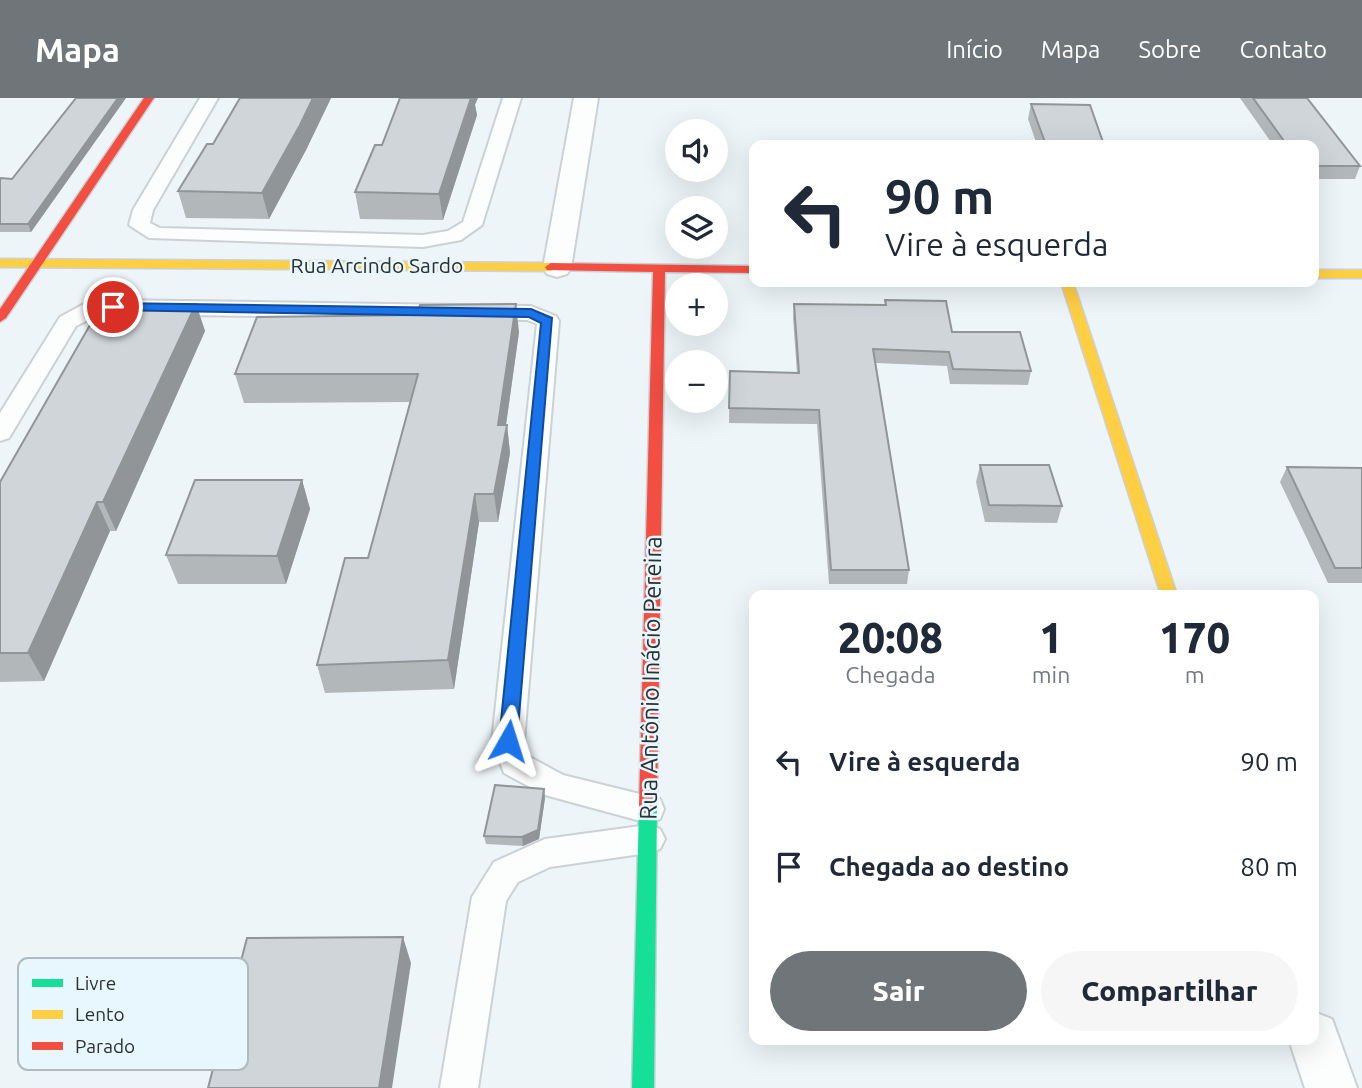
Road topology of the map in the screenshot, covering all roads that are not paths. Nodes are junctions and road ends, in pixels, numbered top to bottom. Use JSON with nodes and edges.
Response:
{"nodes":[{"id":1,"x":149,"y":98,"type":"edge"},
{"id":2,"x":209,"y":98,"type":"edge"},
{"id":3,"x":512,"y":98,"type":"edge"},
{"id":4,"x":586,"y":98,"type":"edge"},
{"id":5,"x":0,"y":263,"type":"edge"},
{"id":6,"x":37,"y":264,"type":"junction"},
{"id":7,"x":557,"y":268,"type":"junction"},
{"id":8,"x":659,"y":268,"type":"junction"},
{"id":9,"x":749,"y":269,"type":"edge"},
{"id":10,"x":1319,"y":274,"type":"edge"},
{"id":11,"x":1362,"y":274,"type":"edge"},
{"id":12,"x":1069,"y":287,"type":"edge"},
{"id":13,"x":0,"y":318,"type":"edge"},
{"id":14,"x":0,"y":433,"type":"edge"},
{"id":15,"x":1167,"y":590,"type":"edge"},
{"id":16,"x":648,"y":824,"type":"junction"},
{"id":17,"x":1317,"y":1045,"type":"edge"},
{"id":18,"x":459,"y":1088,"type":"edge"},
{"id":19,"x":643,"y":1088,"type":"edge"},
{"id":20,"x":1331,"y":1088,"type":"edge"}],
"edges":[{"from":1,"to":6,"type":"street"},
{"from":2,"to":3,"type":"lane"},
{"from":4,"to":7,"type":"street"},
{"from":5,"to":6,"type":"street","name":"Rua Arcindo Sardo"},
{"from":6,"to":7,"type":"street","name":"Rua Arcindo Sardo"},
{"from":6,"to":13,"type":"street"},
{"from":7,"to":8,"type":"street","name":"Rua Arcindo Sardo"},
{"from":8,"to":9,"type":"street","name":"Rua Arcindo Sardo"},
{"from":8,"to":16,"type":"street","name":"Rua Antônio Inácio Pereira"},
{"from":10,"to":11,"type":"street"},
{"from":12,"to":15,"type":"street"},
{"from":14,"to":16,"type":"lane"},
{"from":16,"to":18,"type":"lane"},
{"from":16,"to":19,"type":"street","name":"Rua Antônio Inácio Pereira"},
{"from":17,"to":20,"type":"street"}]}
